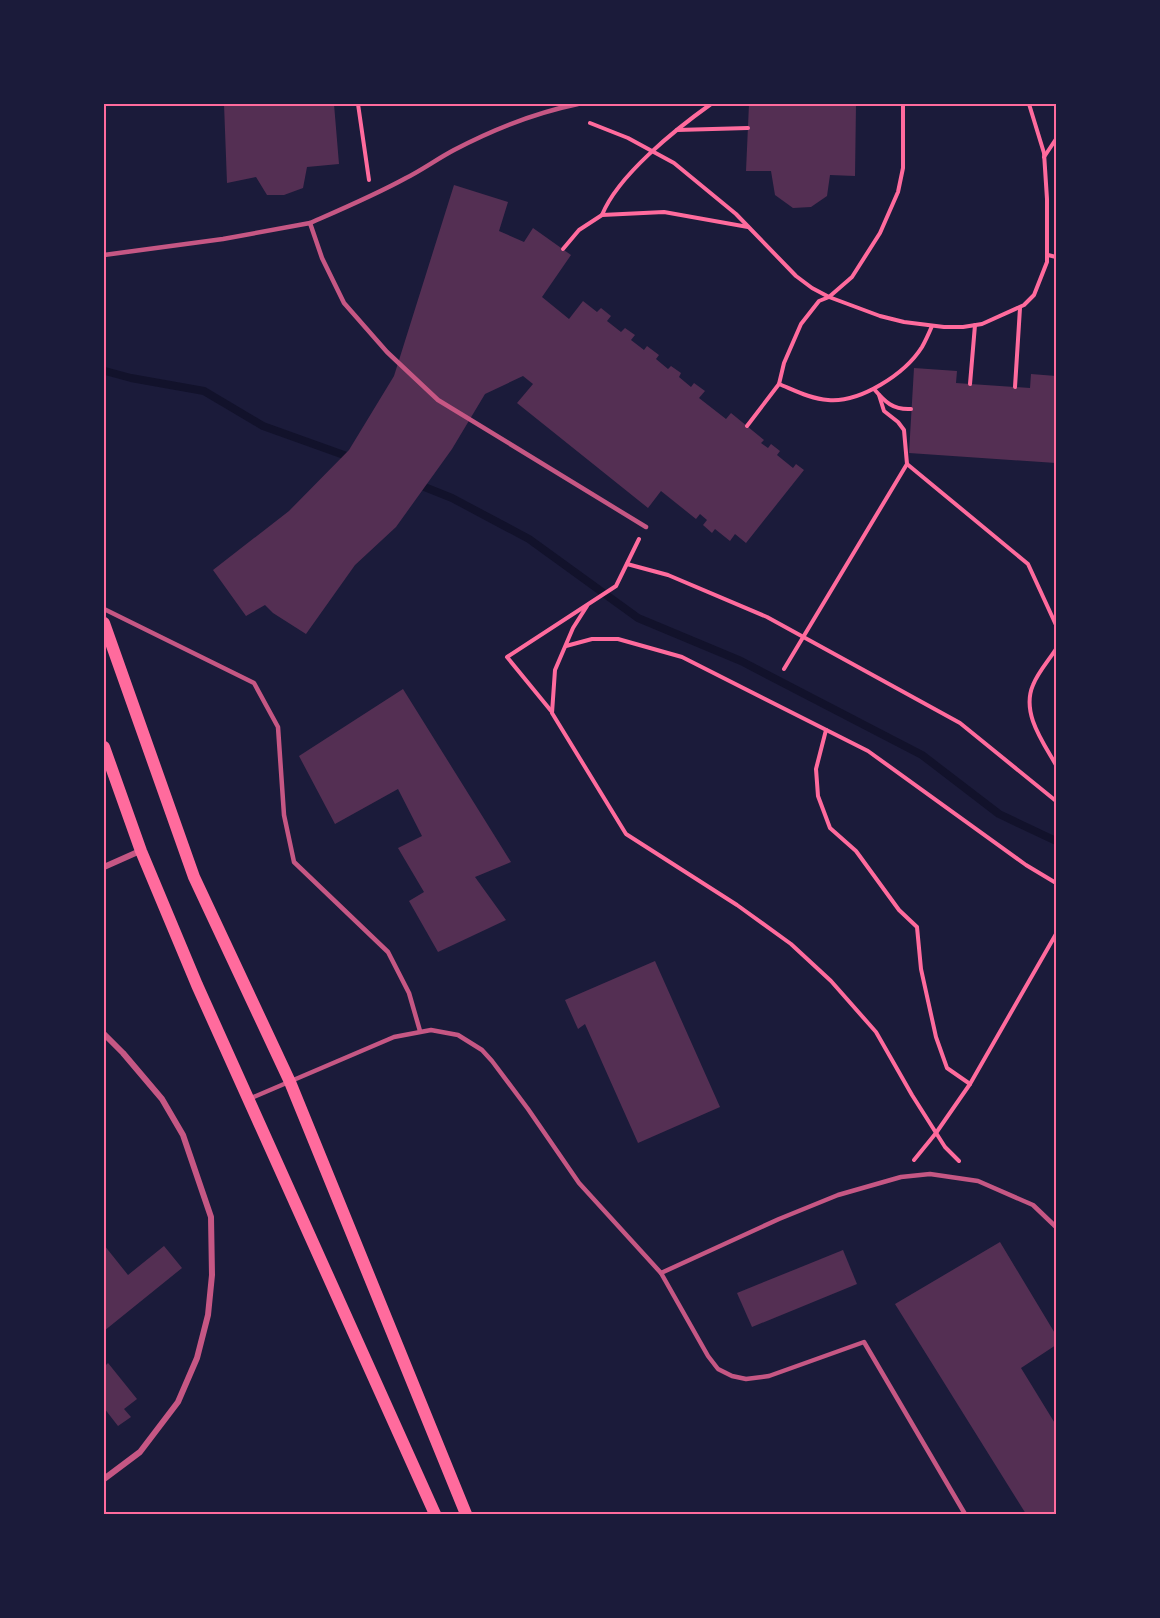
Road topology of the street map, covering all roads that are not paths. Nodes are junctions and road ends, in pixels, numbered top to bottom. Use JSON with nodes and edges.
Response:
{"nodes":[{"id":1,"x":578,"y":104,"type":"edge"},
{"id":2,"x":310,"y":223,"type":"junction"},
{"id":3,"x":104,"y":255,"type":"edge"},
{"id":4,"x":646,"y":527,"type":"road end"},
{"id":5,"x":104,"y":609,"type":"edge"},
{"id":6,"x":104,"y":623,"type":"edge"},
{"id":7,"x":104,"y":747,"type":"edge"},
{"id":8,"x":141,"y":851,"type":"junction"},
{"id":9,"x":104,"y":867,"type":"edge"},
{"id":10,"x":420,"y":1031,"type":"junction"},
{"id":11,"x":104,"y":1034,"type":"edge"},
{"id":12,"x":290,"y":1082,"type":"junction"},
{"id":13,"x":249,"y":1099,"type":"junction"},
{"id":14,"x":1056,"y":1227,"type":"edge"},
{"id":15,"x":661,"y":1273,"type":"junction"},
{"id":16,"x":104,"y":1479,"type":"edge"},
{"id":17,"x":435,"y":1515,"type":"edge"},
{"id":18,"x":466,"y":1515,"type":"edge"},
{"id":19,"x":965,"y":1515,"type":"edge"}],
"edges":[{"from":1,"to":2,"type":"lane"},
{"from":2,"to":3,"type":"lane"},
{"from":2,"to":4,"type":"lane"},
{"from":5,"to":10,"type":"lane"},
{"from":6,"to":12,"type":"main road"},
{"from":7,"to":8,"type":"main road"},
{"from":8,"to":9,"type":"street"},
{"from":8,"to":13,"type":"main road"},
{"from":10,"to":12,"type":"lane"},
{"from":10,"to":15,"type":"lane"},
{"from":11,"to":16,"type":"street"},
{"from":12,"to":13,"type":"lane"},
{"from":12,"to":18,"type":"main road"},
{"from":13,"to":17,"type":"main road"},
{"from":14,"to":15,"type":"lane"},
{"from":15,"to":19,"type":"lane"}]}
